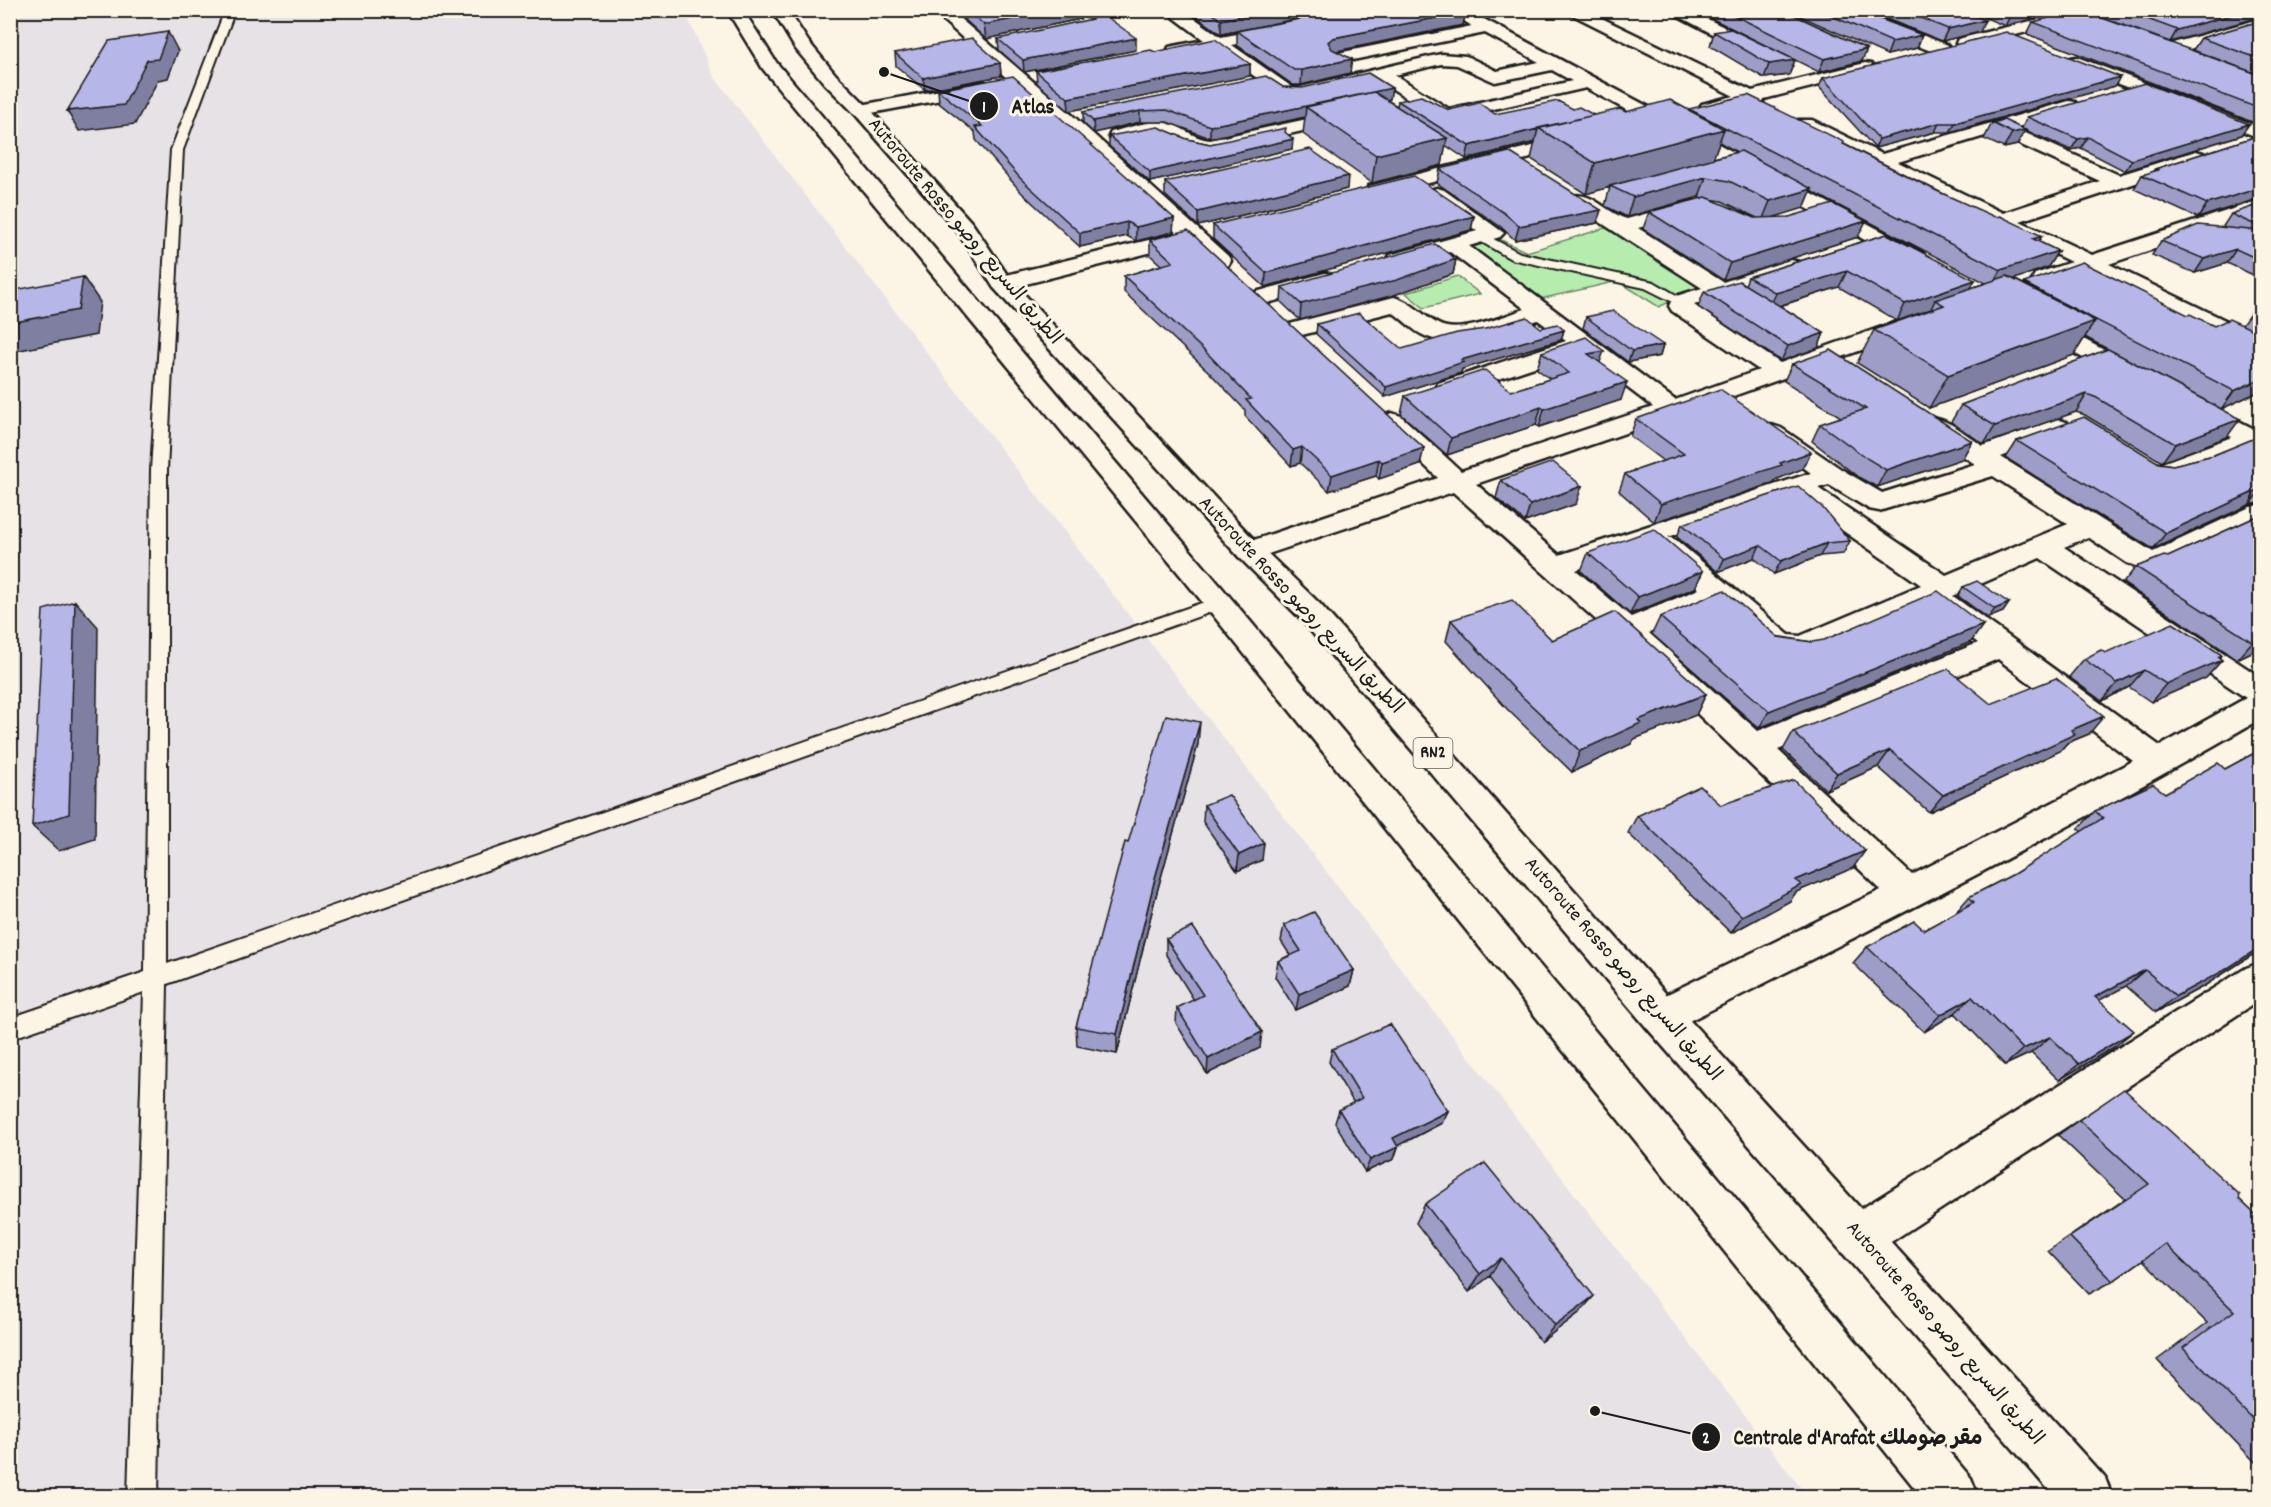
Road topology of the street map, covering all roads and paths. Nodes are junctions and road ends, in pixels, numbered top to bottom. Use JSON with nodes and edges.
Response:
{"nodes":[{"id":1,"x":230,"y":10,"type":"edge"},
{"id":2,"x":735,"y":10,"type":"edge"},
{"id":3,"x":780,"y":10,"type":"edge"},
{"id":4,"x":940,"y":10,"type":"edge"},
{"id":5,"x":1172,"y":10,"type":"edge"},
{"id":6,"x":1454,"y":10,"type":"edge"},
{"id":7,"x":1571,"y":10,"type":"edge"},
{"id":8,"x":1675,"y":10,"type":"edge"},
{"id":9,"x":1840,"y":10,"type":"edge"},
{"id":10,"x":2096,"y":10,"type":"edge"},
{"id":11,"x":2069,"y":13,"type":"edge"},
{"id":12,"x":1974,"y":22,"type":"edge"},
{"id":13,"x":982,"y":24,"type":"edge"},
{"id":14,"x":1293,"y":24,"type":"edge"},
{"id":15,"x":2260,"y":24,"type":"edge"},
{"id":16,"x":2107,"y":27,"type":"edge"},
{"id":17,"x":959,"y":28,"type":"junction"},
{"id":18,"x":1486,"y":28,"type":"junction"},
{"id":19,"x":2005,"y":33,"type":"junction"},
{"id":20,"x":1004,"y":42,"type":"edge"},
{"id":21,"x":1220,"y":42,"type":"junction"},
{"id":22,"x":2148,"y":43,"type":"edge"},
{"id":23,"x":2036,"y":45,"type":"edge"},
{"id":24,"x":1319,"y":46,"type":"edge"},
{"id":25,"x":981,"y":47,"type":"junction"},
{"id":26,"x":1942,"y":49,"type":"junction"},
{"id":27,"x":2169,"y":50,"type":"junction"},
{"id":28,"x":1164,"y":53,"type":"edge"},
{"id":29,"x":2057,"y":53,"type":"edge"},
{"id":30,"x":1767,"y":55,"type":"edge"},
{"id":31,"x":1908,"y":57,"type":"edge"},
{"id":32,"x":1338,"y":58,"type":"junction"},
{"id":33,"x":1875,"y":58,"type":"dead end"},
{"id":34,"x":2191,"y":58,"type":"edge"},
{"id":35,"x":1555,"y":64,"type":"junction"},
{"id":36,"x":1797,"y":70,"type":"dead end"},
{"id":37,"x":1374,"y":75,"type":"junction"},
{"id":38,"x":1041,"y":76,"type":"edge"},
{"id":39,"x":1269,"y":79,"type":"junction"},
{"id":40,"x":1818,"y":80,"type":"junction"},
{"id":41,"x":1018,"y":81,"type":"junction"},
{"id":42,"x":1590,"y":82,"type":"junction"},
{"id":43,"x":1248,"y":83,"type":"edge"},
{"id":44,"x":2140,"y":86,"type":"junction"},
{"id":45,"x":2107,"y":96,"type":"edge"},
{"id":46,"x":1749,"y":97,"type":"junction"},
{"id":47,"x":1421,"y":100,"type":"junction"},
{"id":48,"x":2085,"y":102,"type":"edge"},
{"id":49,"x":1398,"y":105,"type":"edge"},
{"id":50,"x":861,"y":110,"type":"junction"},
{"id":51,"x":1363,"y":112,"type":"edge"},
{"id":52,"x":1088,"y":115,"type":"edge"},
{"id":53,"x":1446,"y":115,"type":"junction"},
{"id":54,"x":1065,"y":119,"type":"junction"},
{"id":55,"x":1658,"y":121,"type":"junction"},
{"id":56,"x":1418,"y":122,"type":"edge"},
{"id":57,"x":1284,"y":123,"type":"junction"},
{"id":58,"x":1635,"y":126,"type":"edge"},
{"id":59,"x":1997,"y":127,"type":"junction"},
{"id":60,"x":2260,"y":135,"type":"edge"},
{"id":61,"x":1590,"y":138,"type":"edge"},
{"id":62,"x":1089,"y":142,"type":"junction"},
{"id":63,"x":2239,"y":144,"type":"edge"},
{"id":64,"x":1305,"y":147,"type":"dead end"},
{"id":65,"x":2217,"y":151,"type":"edge"},
{"id":66,"x":1445,"y":156,"type":"dead end"},
{"id":67,"x":1510,"y":157,"type":"junction"},
{"id":68,"x":1880,"y":161,"type":"junction"},
{"id":69,"x":1733,"y":162,"type":"junction"},
{"id":70,"x":1462,"y":168,"type":"junction"},
{"id":71,"x":1710,"y":168,"type":"edge"},
{"id":72,"x":1530,"y":169,"type":"edge"},
{"id":73,"x":1416,"y":180,"type":"junction"},
{"id":74,"x":2118,"y":182,"type":"junction"},
{"id":75,"x":1168,"y":186,"type":"edge"},
{"id":76,"x":1559,"y":188,"type":"edge"},
{"id":77,"x":1362,"y":190,"type":"edge"},
{"id":78,"x":1145,"y":191,"type":"junction"},
{"id":79,"x":1609,"y":195,"type":"edge"},
{"id":80,"x":1579,"y":200,"type":"junction"},
{"id":81,"x":2260,"y":206,"type":"edge"},
{"id":82,"x":1714,"y":207,"type":"edge"},
{"id":83,"x":1826,"y":211,"type":"junction"},
{"id":84,"x":1795,"y":220,"type":"edge"},
{"id":85,"x":2001,"y":220,"type":"junction"},
{"id":86,"x":1617,"y":224,"type":"junction"},
{"id":87,"x":1215,"y":230,"type":"edge"},
{"id":88,"x":1193,"y":236,"type":"junction"},
{"id":89,"x":1482,"y":237,"type":"junction"},
{"id":90,"x":1880,"y":240,"type":"junction"},
{"id":91,"x":1454,"y":245,"type":"junction"},
{"id":92,"x":1857,"y":247,"type":"edge"},
{"id":93,"x":1811,"y":261,"type":"edge"},
{"id":94,"x":2090,"y":263,"type":"junction"},
{"id":95,"x":1929,"y":266,"type":"edge"},
{"id":96,"x":1374,"y":267,"type":"edge"},
{"id":97,"x":1340,"y":276,"type":"edge"},
{"id":98,"x":1002,"y":284,"type":"junction"},
{"id":99,"x":2022,"y":286,"type":"edge"},
{"id":100,"x":1719,"y":289,"type":"junction"},
{"id":101,"x":1260,"y":298,"type":"junction"},
{"id":102,"x":1681,"y":302,"type":"junction"},
{"id":103,"x":1542,"y":311,"type":"junction"},
{"id":104,"x":2019,"y":314,"type":"edge"},
{"id":105,"x":1934,"y":317,"type":"edge"},
{"id":106,"x":2252,"y":321,"type":"edge"},
{"id":107,"x":2226,"y":329,"type":"junction"},
{"id":108,"x":1294,"y":330,"type":"junction"},
{"id":109,"x":1584,"y":343,"type":"junction"},
{"id":110,"x":1311,"y":346,"type":"edge"},
{"id":111,"x":2260,"y":346,"type":"edge"},
{"id":112,"x":1824,"y":355,"type":"junction"},
{"id":113,"x":2097,"y":356,"type":"junction"},
{"id":114,"x":2065,"y":368,"type":"edge"},
{"id":115,"x":1776,"y":371,"type":"junction"},
{"id":116,"x":1851,"y":373,"type":"edge"},
{"id":117,"x":2157,"y":388,"type":"edge"},
{"id":118,"x":1716,"y":394,"type":"junction"},
{"id":119,"x":2176,"y":398,"type":"edge"},
{"id":120,"x":1670,"y":408,"type":"junction"},
{"id":121,"x":1958,"y":409,"type":"dead end"},
{"id":122,"x":2082,"y":427,"type":"edge"},
{"id":123,"x":2257,"y":440,"type":"edge"},
{"id":124,"x":1988,"y":461,"type":"junction"},
{"id":125,"x":2138,"y":462,"type":"edge"},
{"id":126,"x":1832,"y":474,"type":"junction"},
{"id":127,"x":1456,"y":482,"type":"junction"},
{"id":128,"x":1796,"y":486,"type":"junction"},
{"id":129,"x":1878,"y":503,"type":"junction"},
{"id":130,"x":2260,"y":513,"type":"edge"},
{"id":131,"x":1840,"y":516,"type":"junction"},
{"id":132,"x":2089,"y":526,"type":"junction"},
{"id":133,"x":1651,"y":533,"type":"junction"},
{"id":134,"x":2042,"y":546,"type":"junction"},
{"id":135,"x":1249,"y":551,"type":"junction"},
{"id":136,"x":1556,"y":567,"type":"junction"},
{"id":137,"x":1938,"y":590,"type":"junction"},
{"id":138,"x":1720,"y":592,"type":"junction"},
{"id":139,"x":1219,"y":603,"type":"junction"},
{"id":140,"x":1627,"y":630,"type":"junction"},
{"id":141,"x":2001,"y":646,"type":"junction"},
{"id":142,"x":2257,"y":708,"type":"edge"},
{"id":143,"x":1755,"y":746,"type":"junction"},
{"id":144,"x":2159,"y":763,"type":"junction"},
{"id":145,"x":1909,"y":895,"type":"junction"},
{"id":146,"x":156,"y":979,"type":"junction"},
{"id":147,"x":2260,"y":980,"type":"edge"},
{"id":148,"x":1661,"y":1016,"type":"junction"},
{"id":149,"x":10,"y":1029,"type":"edge"},
{"id":150,"x":1858,"y":1237,"type":"junction"},
{"id":151,"x":143,"y":1497,"type":"edge"},
{"id":152,"x":1953,"y":1497,"type":"edge"},
{"id":153,"x":2087,"y":1497,"type":"edge"}],
"edges":[{"from":1,"to":146,"type":"lane"},
{"from":2,"to":139,"type":"main road"},
{"from":3,"to":50,"type":"main road","name":"Autoroute Rosso الطريق السريع روصو","number":"RN2"},
{"from":4,"to":17,"type":"main road"},
{"from":5,"to":21,"type":"main road"},
{"from":6,"to":18,"type":"main road"},
{"from":7,"to":46,"type":"main road"},
{"from":8,"to":30,"type":"main road"},
{"from":9,"to":26,"type":"main road"},
{"from":10,"to":11,"type":"main road"},
{"from":11,"to":16,"type":"main road"},
{"from":11,"to":19,"type":"main road"},
{"from":12,"to":19,"type":"main road"},
{"from":13,"to":17,"type":"main road"},
{"from":14,"to":21,"type":"main road"},
{"from":15,"to":27,"type":"main road"},
{"from":17,"to":25,"type":"main road"},
{"from":18,"to":32,"type":"main road"},
{"from":18,"to":35,"type":"main road"},
{"from":19,"to":23,"type":"main road"},
{"from":19,"to":26,"type":"main road"},
{"from":20,"to":25,"type":"main road"},
{"from":21,"to":28,"type":"main road"},
{"from":21,"to":39,"type":"main road"},
{"from":22,"to":27,"type":"main road"},
{"from":24,"to":32,"type":"main road"},
{"from":25,"to":41,"type":"main road"},
{"from":26,"to":31,"type":"main road"},
{"from":27,"to":34,"type":"main road"},
{"from":29,"to":44,"type":"main road"},
{"from":32,"to":37,"type":"main road"},
{"from":33,"to":40,"type":"main road"},
{"from":35,"to":37,"type":"main road"},
{"from":35,"to":42,"type":"main road"},
{"from":36,"to":40,"type":"main road"},
{"from":37,"to":39,"type":"main road"},
{"from":37,"to":47,"type":"main road"},
{"from":38,"to":41,"type":"main road"},
{"from":39,"to":43,"type":"main road"},
{"from":40,"to":46,"type":"main road"},
{"from":41,"to":50,"type":"main road"},
{"from":41,"to":54,"type":"main road"},
{"from":42,"to":53,"type":"main road"},
{"from":42,"to":55,"type":"main road"},
{"from":44,"to":45,"type":"main road"},
{"from":44,"to":60,"type":"main road"},
{"from":46,"to":55,"type":"main road"},
{"from":46,"to":68,"type":"main road"},
{"from":47,"to":49,"type":"main road"},
{"from":47,"to":53,"type":"main road"},
{"from":48,"to":59,"type":"main road"},
{"from":50,"to":98,"type":"main road","name":"Autoroute Rosso الطريق السريع روصو","number":"RN2"},
{"from":51,"to":57,"type":"main road"},
{"from":52,"to":54,"type":"main road"},
{"from":53,"to":56,"type":"main road"},
{"from":54,"to":62,"type":"main road"},
{"from":55,"to":58,"type":"main road"},
{"from":55,"to":69,"type":"main road"},
{"from":57,"to":62,"type":"main road"},
{"from":57,"to":64,"type":"main road"},
{"from":59,"to":68,"type":"main road"},
{"from":59,"to":74,"type":"main road"},
{"from":60,"to":63,"type":"main road"},
{"from":61,"to":67,"type":"main road"},
{"from":62,"to":78,"type":"main road"},
{"from":65,"to":74,"type":"main road"},
{"from":66,"to":70,"type":"main road"},
{"from":67,"to":70,"type":"main road"},
{"from":67,"to":72,"type":"main road"},
{"from":68,"to":85,"type":"main road"},
{"from":69,"to":71,"type":"main road"},
{"from":69,"to":83,"type":"main road"},
{"from":70,"to":73,"type":"main road"},
{"from":73,"to":77,"type":"main road"},
{"from":73,"to":89,"type":"main road"},
{"from":74,"to":85,"type":"main road"},
{"from":75,"to":78,"type":"main road"},
{"from":76,"to":80,"type":"main road"},
{"from":78,"to":88,"type":"main road"},
{"from":79,"to":80,"type":"main road"},
{"from":80,"to":86,"type":"main road"},
{"from":81,"to":94,"type":"main road"},
{"from":82,"to":86,"type":"main road"},
{"from":83,"to":84,"type":"main road"},
{"from":83,"to":90,"type":"main road"},
{"from":85,"to":94,"type":"main road"},
{"from":86,"to":100,"type":"main road"},
{"from":87,"to":88,"type":"main road"},
{"from":88,"to":98,"type":"main road"},
{"from":88,"to":101,"type":"main road"},
{"from":89,"to":91,"type":"main road"},
{"from":89,"to":102,"type":"lane"},
{"from":90,"to":92,"type":"main road"},
{"from":90,"to":95,"type":"main road"},
{"from":91,"to":96,"type":"main road"},
{"from":91,"to":103,"type":"main road"},
{"from":93,"to":100,"type":"main road"},
{"from":94,"to":99,"type":"main road"},
{"from":94,"to":107,"type":"main road"},
{"from":97,"to":101,"type":"main road"},
{"from":98,"to":135,"type":"main road","name":"Autoroute Rosso الطريق السريع روصو","number":"RN2"},
{"from":100,"to":102,"type":"main road"},
{"from":101,"to":108,"type":"main road"},
{"from":102,"to":115,"type":"main road"},
{"from":103,"to":108,"type":"main road"},
{"from":103,"to":109,"type":"main road"},
{"from":104,"to":113,"type":"main road"},
{"from":105,"to":112,"type":"main road"},
{"from":106,"to":107,"type":"main road"},
{"from":107,"to":111,"type":"main road"},
{"from":108,"to":110,"type":"main road"},
{"from":109,"to":120,"type":"main road"},
{"from":109,"to":127,"type":"main road"},
{"from":112,"to":115,"type":"main road"},
{"from":112,"to":116,"type":"main road"},
{"from":113,"to":114,"type":"main road"},
{"from":113,"to":117,"type":"main road"},
{"from":115,"to":118,"type":"main road"},
{"from":118,"to":120,"type":"main road"},
{"from":118,"to":126,"type":"main road"},
{"from":119,"to":123,"type":"main road"},
{"from":120,"to":127,"type":"main road"},
{"from":121,"to":124,"type":"main road"},
{"from":122,"to":124,"type":"main road"},
{"from":123,"to":125,"type":"main road"},
{"from":124,"to":129,"type":"main road"},
{"from":124,"to":132,"type":"main road"},
{"from":126,"to":128,"type":"main road"},
{"from":126,"to":129,"type":"main road"},
{"from":127,"to":135,"type":"main road"},
{"from":127,"to":136,"type":"main road"},
{"from":128,"to":131,"type":"main road"},
{"from":128,"to":133,"type":"main road"},
{"from":129,"to":131,"type":"main road"},
{"from":130,"to":132,"type":"main road"},
{"from":131,"to":137,"type":"main road"},
{"from":132,"to":134,"type":"main road"},
{"from":133,"to":136,"type":"main road"},
{"from":133,"to":138,"type":"main road"},
{"from":134,"to":137,"type":"main road"},
{"from":134,"to":142,"type":"main road"},
{"from":135,"to":148,"type":"main road","name":"Autoroute Rosso الطريق السريع روصو","number":"RN2"},
{"from":136,"to":140,"type":"main road"},
{"from":137,"to":138,"type":"main road"},
{"from":137,"to":141,"type":"main road"},
{"from":138,"to":140,"type":"main road"},
{"from":139,"to":146,"type":"lane"},
{"from":139,"to":152,"type":"main road"},
{"from":140,"to":143,"type":"main road"},
{"from":141,"to":143,"type":"main road"},
{"from":141,"to":144,"type":"main road"},
{"from":142,"to":144,"type":"main road"},
{"from":143,"to":145,"type":"main road"},
{"from":144,"to":145,"type":"main road"},
{"from":145,"to":148,"type":"main road"},
{"from":146,"to":149,"type":"lane"},
{"from":146,"to":151,"type":"lane"},
{"from":147,"to":150,"type":"main road"},
{"from":148,"to":150,"type":"main road","name":"Autoroute Rosso الطريق السريع روصو","number":"RN2"},
{"from":150,"to":153,"type":"main road","name":"Autoroute Rosso الطريق السريع روصو","number":"RN2"}]}
